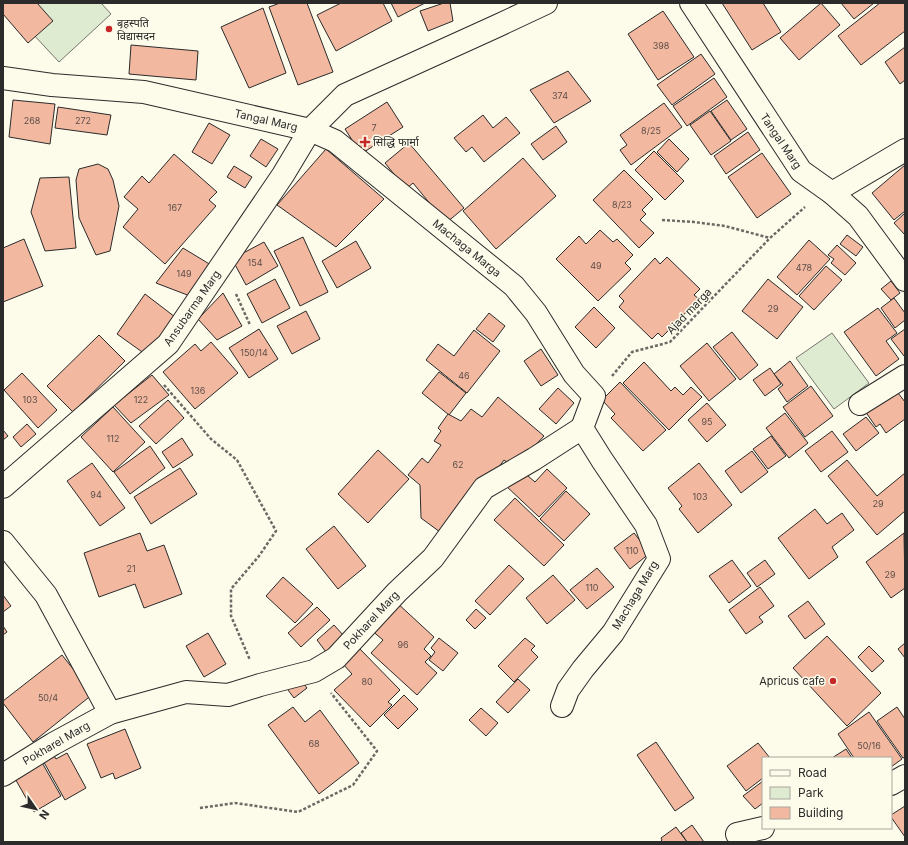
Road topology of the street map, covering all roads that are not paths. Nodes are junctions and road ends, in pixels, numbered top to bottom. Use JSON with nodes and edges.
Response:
{"nodes":[{"id":1,"x":546,"y":3,"type":"edge"},
{"id":2,"x":690,"y":3,"type":"edge"},
{"id":3,"x":3,"y":78,"type":"edge"},
{"id":4,"x":310,"y":130,"type":"junction"},
{"id":5,"x":905,"y":150,"type":"edge"},
{"id":6,"x":832,"y":193,"type":"junction"},
{"id":7,"x":905,"y":280,"type":"edge"},
{"id":8,"x":905,"y":376,"type":"edge"},
{"id":9,"x":860,"y":404,"type":"dead end"},
{"id":10,"x":582,"y":428,"type":"junction"},
{"id":11,"x":3,"y":487,"type":"edge"},
{"id":12,"x":3,"y":542,"type":"edge"},
{"id":13,"x":562,"y":706,"type":"dead end"},
{"id":14,"x":110,"y":712,"type":"junction"},
{"id":15,"x":3,"y":775,"type":"edge"},
{"id":16,"x":905,"y":776,"type":"edge"},
{"id":17,"x":892,"y":783,"type":"edge"},
{"id":18,"x":762,"y":828,"type":"edge"},
{"id":19,"x":737,"y":834,"type":"dead end"}],
"edges":[{"from":1,"to":4,"type":"street","name":"Tangal Marg"},
{"from":2,"to":6,"type":"street","name":"Tangal Marg"},
{"from":3,"to":4,"type":"street","name":"Tangal Marg"},
{"from":4,"to":10,"type":"street","name":"Machaga Marga"},
{"from":4,"to":11,"type":"street","name":"Ansubarma Marg"},
{"from":5,"to":6,"type":"street"},
{"from":6,"to":7,"type":"street","name":"Tangal Marg"},
{"from":8,"to":9,"type":"street"},
{"from":10,"to":13,"type":"street","name":"Machaga Marg"},
{"from":10,"to":14,"type":"street","name":"Pokharel Marg"},
{"from":12,"to":14,"type":"street"},
{"from":14,"to":15,"type":"street","name":"Pokharel Marg"},
{"from":16,"to":17,"type":"street"},
{"from":18,"to":19,"type":"street"}]}
